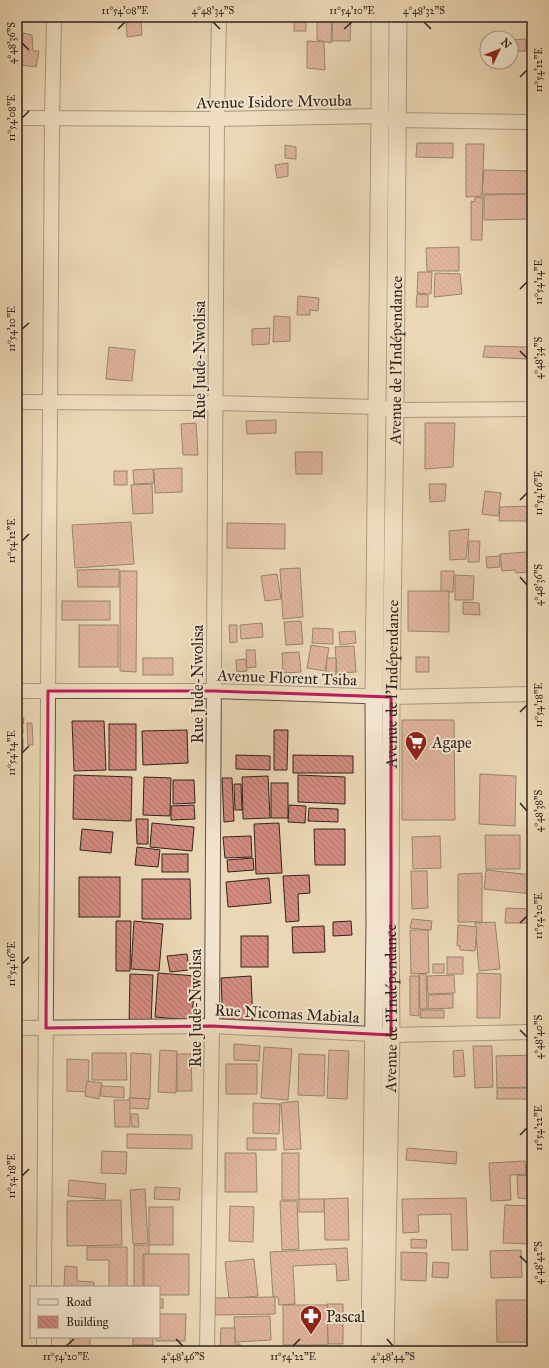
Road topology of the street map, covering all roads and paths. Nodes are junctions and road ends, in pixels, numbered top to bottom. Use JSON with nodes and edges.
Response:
{"nodes":[{"id":1,"x":54,"y":17,"type":"edge"},
{"id":2,"x":219,"y":17,"type":"edge"},
{"id":3,"x":380,"y":17,"type":"edge"},
{"id":4,"x":398,"y":17,"type":"edge"},
{"id":5,"x":380,"y":116,"type":"junction"},
{"id":6,"x":17,"y":118,"type":"edge"},
{"id":7,"x":52,"y":119,"type":"junction"},
{"id":8,"x":217,"y":119,"type":"junction"},
{"id":9,"x":397,"y":120,"type":"junction"},
{"id":10,"x":532,"y":122,"type":"edge"},
{"id":11,"x":17,"y":402,"type":"edge"},
{"id":12,"x":50,"y":403,"type":"junction"},
{"id":13,"x":216,"y":403,"type":"junction"},
{"id":14,"x":378,"y":407,"type":"junction"},
{"id":15,"x":532,"y":409,"type":"edge"},
{"id":16,"x":395,"y":410,"type":"junction"},
{"id":17,"x":17,"y":691,"type":"edge"},
{"id":18,"x":48,"y":691,"type":"junction"},
{"id":19,"x":214,"y":691,"type":"junction"},
{"id":20,"x":532,"y":694,"type":"edge"},
{"id":21,"x":374,"y":697,"type":"junction"},
{"id":22,"x":391,"y":697,"type":"junction"},
{"id":23,"x":212,"y":1026,"type":"junction"},
{"id":24,"x":17,"y":1028,"type":"edge"},
{"id":25,"x":46,"y":1028,"type":"junction"},
{"id":26,"x":532,"y":1032,"type":"edge"},
{"id":27,"x":372,"y":1034,"type":"junction"},
{"id":28,"x":391,"y":1035,"type":"junction"},
{"id":29,"x":44,"y":1286,"type":"edge"},
{"id":30,"x":44,"y":1338,"type":"edge"},
{"id":31,"x":44,"y":1351,"type":"edge"},
{"id":32,"x":208,"y":1351,"type":"edge"},
{"id":33,"x":370,"y":1351,"type":"edge"},
{"id":34,"x":385,"y":1351,"type":"edge"}],
"edges":[{"from":1,"to":7,"type":"street"},
{"from":2,"to":8,"type":"street","name":"Rue Jude-Nwolisa"},
{"from":3,"to":5,"type":"street","name":"Avenue de l'Indépendance"},
{"from":4,"to":9,"type":"street","name":"Avenue de l'Indépendance"},
{"from":5,"to":8,"type":"street","name":"Avenue Isidore Mvouba"},
{"from":5,"to":9,"type":"street","name":"Avenue Isidore Mvouba"},
{"from":5,"to":14,"type":"street","name":"Avenue de l'Indépendance"},
{"from":6,"to":7,"type":"street","name":"Avenue Isidore Mvouba"},
{"from":7,"to":8,"type":"street","name":"Avenue Isidore Mvouba"},
{"from":7,"to":12,"type":"street"},
{"from":8,"to":13,"type":"street","name":"Rue Jude-Nwolisa"},
{"from":9,"to":10,"type":"street","name":"Avenue Isidore Mvouba"},
{"from":9,"to":16,"type":"street","name":"Avenue de l'Indépendance"},
{"from":11,"to":12,"type":"street"},
{"from":12,"to":13,"type":"street"},
{"from":12,"to":18,"type":"street"},
{"from":13,"to":14,"type":"street"},
{"from":13,"to":19,"type":"street","name":"Rue Jude-Nwolisa"},
{"from":14,"to":16,"type":"street"},
{"from":14,"to":21,"type":"street","name":"Avenue de l'Indépendance"},
{"from":15,"to":16,"type":"street"},
{"from":16,"to":22,"type":"street","name":"Avenue de l'Indépendance"},
{"from":17,"to":18,"type":"street","name":"Avenue Florent Tsiba"},
{"from":18,"to":19,"type":"street","name":"Avenue Florent Tsiba"},
{"from":18,"to":25,"type":"street"},
{"from":19,"to":21,"type":"street","name":"Avenue Florent Tsiba"},
{"from":19,"to":23,"type":"street","name":"Rue Jude-Nwolisa"},
{"from":20,"to":22,"type":"street","name":"Avenue Florent Tsiba"},
{"from":21,"to":22,"type":"street","name":"Avenue Florent Tsiba"},
{"from":21,"to":27,"type":"street","name":"Avenue de l'Indépendance"},
{"from":22,"to":28,"type":"street","name":"Avenue de l'Indépendance"},
{"from":23,"to":25,"type":"street","name":"Rue Nicomas Mabiala"},
{"from":23,"to":27,"type":"street","name":"Rue Nicomas Mabiala"},
{"from":23,"to":32,"type":"street","name":"Rue Jude-Nwolisa"},
{"from":24,"to":25,"type":"street","name":"Rue Nicomas Mabiala"},
{"from":25,"to":29,"type":"street"},
{"from":26,"to":28,"type":"street","name":"Rue Nicomas Mabiala"},
{"from":27,"to":28,"type":"street","name":"Rue Nicomas Mabiala"},
{"from":27,"to":33,"type":"street","name":"Avenue de l'Indépendance"},
{"from":28,"to":34,"type":"street","name":"Avenue de l'Indépendance"},
{"from":30,"to":31,"type":"street"}]}
